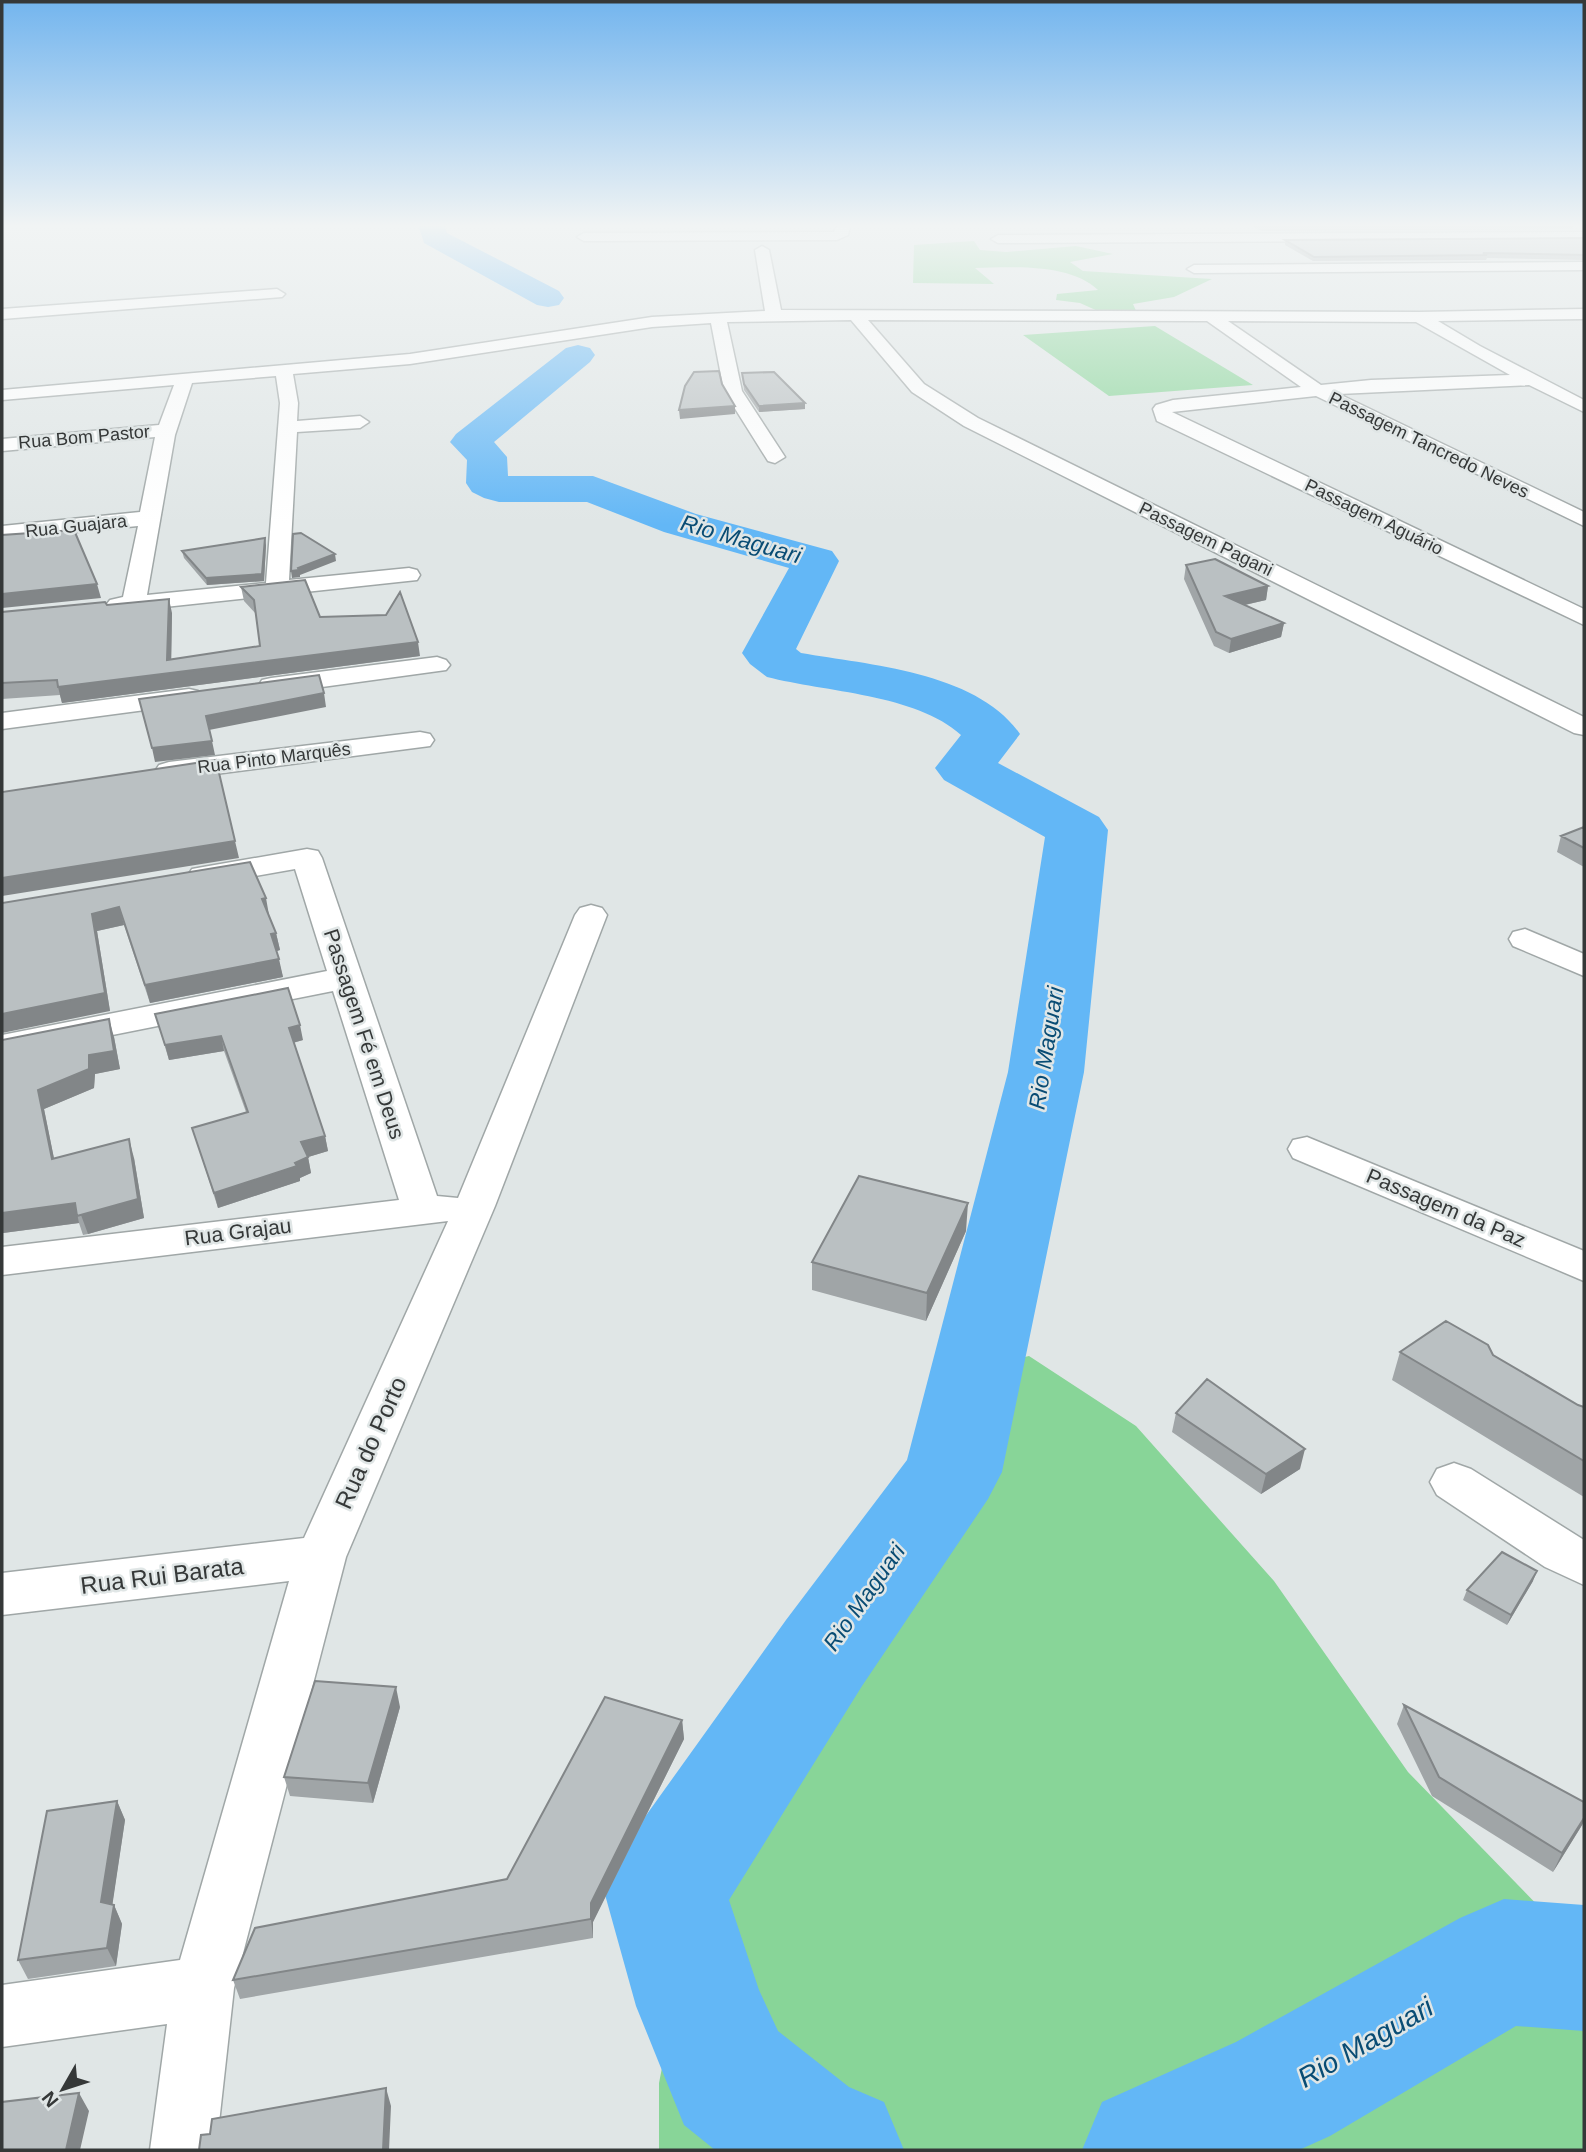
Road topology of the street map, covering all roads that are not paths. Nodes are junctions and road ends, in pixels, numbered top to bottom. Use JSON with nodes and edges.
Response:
{"nodes":[{"id":1,"x":637,"y":324,"type":"edge"},
{"id":2,"x":719,"y":324,"type":"edge"},
{"id":3,"x":863,"y":324,"type":"edge"},
{"id":4,"x":1223,"y":324,"type":"edge"},
{"id":5,"x":1431,"y":324,"type":"edge"},
{"id":6,"x":284,"y":372,"type":"junction"},
{"id":7,"x":1535,"y":380,"type":"junction"},
{"id":8,"x":184,"y":381,"type":"junction"},
{"id":9,"x":1316,"y":389,"type":"junction"},
{"id":10,"x":2,"y":395,"type":"edge"},
{"id":11,"x":1584,"y":407,"type":"edge"},
{"id":12,"x":360,"y":422,"type":"dead end"},
{"id":13,"x":286,"y":427,"type":"junction"},
{"id":14,"x":167,"y":430,"type":"junction"},
{"id":15,"x":2,"y":445,"type":"edge"},
{"id":16,"x":775,"y":457,"type":"dead end"},
{"id":17,"x":149,"y":518,"type":"junction"},
{"id":18,"x":1584,"y":520,"type":"edge"},
{"id":19,"x":2,"y":533,"type":"edge"},
{"id":20,"x":410,"y":575,"type":"dead end"},
{"id":21,"x":277,"y":588,"type":"junction"},
{"id":22,"x":134,"y":603,"type":"junction"},
{"id":23,"x":94,"y":607,"type":"edge"},
{"id":24,"x":1584,"y":618,"type":"edge"},
{"id":25,"x":437,"y":665,"type":"dead end"},
{"id":26,"x":247,"y":690,"type":"edge"},
{"id":27,"x":219,"y":693,"type":"edge"},
{"id":28,"x":2,"y":721,"type":"edge"},
{"id":29,"x":1584,"y":727,"type":"edge"},
{"id":30,"x":420,"y":740,"type":"dead end"},
{"id":31,"x":136,"y":776,"type":"edge"},
{"id":32,"x":174,"y":880,"type":"edge"},
{"id":33,"x":591,"y":915,"type":"dead end"},
{"id":34,"x":1525,"y":939,"type":"dead end"},
{"id":35,"x":1584,"y":966,"type":"edge"},
{"id":36,"x":346,"y":978,"type":"junction"},
{"id":37,"x":2,"y":1046,"type":"edge"},
{"id":38,"x":1307,"y":1149,"type":"dead end"},
{"id":39,"x":475,"y":1206,"type":"junction"},
{"id":40,"x":422,"y":1210,"type":"junction"},
{"id":41,"x":2,"y":1261,"type":"edge"},
{"id":42,"x":1584,"y":1267,"type":"edge"},
{"id":43,"x":1454,"y":1482,"type":"dead end"},
{"id":44,"x":321,"y":1557,"type":"junction"},
{"id":45,"x":1584,"y":1564,"type":"edge"},
{"id":46,"x":2,"y":1594,"type":"edge"},
{"id":47,"x":203,"y":1988,"type":"junction"},
{"id":48,"x":2,"y":2016,"type":"edge"},
{"id":49,"x":183,"y":2150,"type":"edge"}],
"edges":[{"from":1,"to":6,"type":"street"},
{"from":2,"to":16,"type":"street"},
{"from":3,"to":29,"type":"street","name":"Passagem Pagani"},
{"from":4,"to":9,"type":"street","name":"Passagem Tancredo Neves"},
{"from":5,"to":7,"type":"street"},
{"from":6,"to":8,"type":"street"},
{"from":6,"to":13,"type":"street"},
{"from":7,"to":9,"type":"street"},
{"from":7,"to":11,"type":"street"},
{"from":8,"to":10,"type":"street"},
{"from":8,"to":14,"type":"street"},
{"from":9,"to":18,"type":"street","name":"Passagem Tancredo Neves"},
{"from":9,"to":24,"type":"street","name":"Passagem Aguário"},
{"from":12,"to":13,"type":"street"},
{"from":13,"to":21,"type":"street"},
{"from":14,"to":15,"type":"street","name":"Rua Bom Pastor"},
{"from":14,"to":17,"type":"street"},
{"from":17,"to":19,"type":"street","name":"Rua Guajara"},
{"from":17,"to":22,"type":"street"},
{"from":20,"to":21,"type":"street"},
{"from":21,"to":22,"type":"street"},
{"from":22,"to":23,"type":"street"},
{"from":25,"to":26,"type":"street"},
{"from":27,"to":28,"type":"street"},
{"from":30,"to":31,"type":"street","name":"Rua Pinto Marquês"},
{"from":32,"to":36,"type":"street","name":"Passagem Fé em Deus"},
{"from":33,"to":39,"type":"street","name":"Rua do Porto"},
{"from":34,"to":35,"type":"street"},
{"from":36,"to":37,"type":"street"},
{"from":36,"to":40,"type":"street","name":"Passagem Fé em Deus"},
{"from":38,"to":42,"type":"street","name":"Passagem da Paz"},
{"from":39,"to":40,"type":"street","name":"Rua Grajau"},
{"from":39,"to":44,"type":"street","name":"Rua do Porto"},
{"from":40,"to":41,"type":"street","name":"Rua Grajau"},
{"from":43,"to":45,"type":"street"},
{"from":44,"to":46,"type":"street","name":"Rua Rui Barata"},
{"from":44,"to":47,"type":"street","name":"Rua do Porto"},
{"from":47,"to":48,"type":"street"},
{"from":47,"to":49,"type":"street","name":"Rua do Porto"}]}
